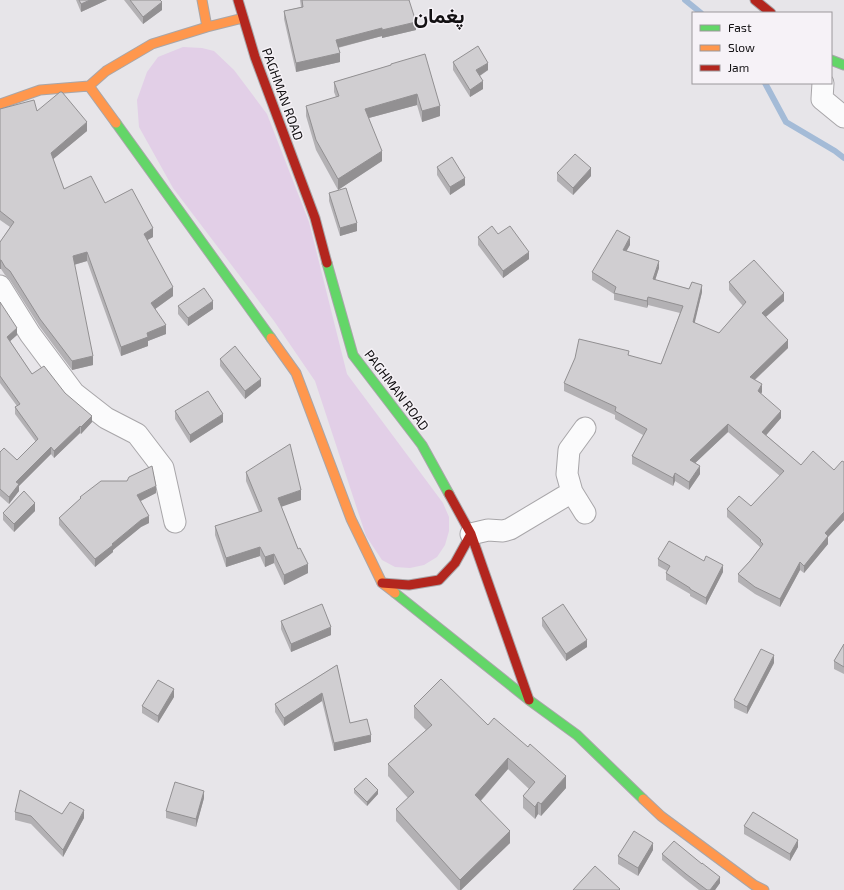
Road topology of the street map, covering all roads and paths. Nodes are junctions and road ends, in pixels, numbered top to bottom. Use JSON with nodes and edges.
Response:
{"nodes":[{"id":1,"x":202,"y":0,"type":"edge"},
{"id":2,"x":238,"y":0,"type":"edge"},
{"id":3,"x":756,"y":0,"type":"edge"},
{"id":4,"x":770,"y":12,"type":"edge"},
{"id":5,"x":242,"y":18,"type":"junction"},
{"id":6,"x":207,"y":27,"type":"junction"},
{"id":7,"x":832,"y":60,"type":"edge"},
{"id":8,"x":844,"y":65,"type":"edge"},
{"id":9,"x":823,"y":84,"type":"edge"},
{"id":10,"x":89,"y":86,"type":"junction"},
{"id":11,"x":0,"y":104,"type":"edge"},
{"id":12,"x":844,"y":117,"type":"edge"},
{"id":13,"x":0,"y":286,"type":"edge"},
{"id":14,"x":585,"y":428,"type":"dead end"},
{"id":15,"x":572,"y":492,"type":"junction"},
{"id":16,"x":585,"y":513,"type":"dead end"},
{"id":17,"x":175,"y":522,"type":"dead end"},
{"id":18,"x":471,"y":534,"type":"junction"},
{"id":19,"x":382,"y":582,"type":"junction"},
{"id":20,"x":529,"y":700,"type":"junction"},
{"id":21,"x":764,"y":890,"type":"edge"}],
"edges":[{"from":1,"to":6,"type":"main road"},
{"from":2,"to":5,"type":"main road","name":"PAGHMAN ROAD"},
{"from":3,"to":4,"type":"main road"},
{"from":5,"to":6,"type":"main road"},
{"from":5,"to":18,"type":"main road","name":"PAGHMAN ROAD"},
{"from":6,"to":10,"type":"main road"},
{"from":7,"to":8,"type":"main road"},
{"from":9,"to":12,"type":"street"},
{"from":10,"to":11,"type":"main road"},
{"from":10,"to":19,"type":"main road"},
{"from":13,"to":17,"type":"street"},
{"from":14,"to":15,"type":"street"},
{"from":15,"to":16,"type":"street"},
{"from":15,"to":18,"type":"street"},
{"from":18,"to":19,"type":"main road"},
{"from":18,"to":20,"type":"main road","name":"PAGHMAN ROAD"},
{"from":19,"to":20,"type":"main road"},
{"from":20,"to":21,"type":"main road"}]}
